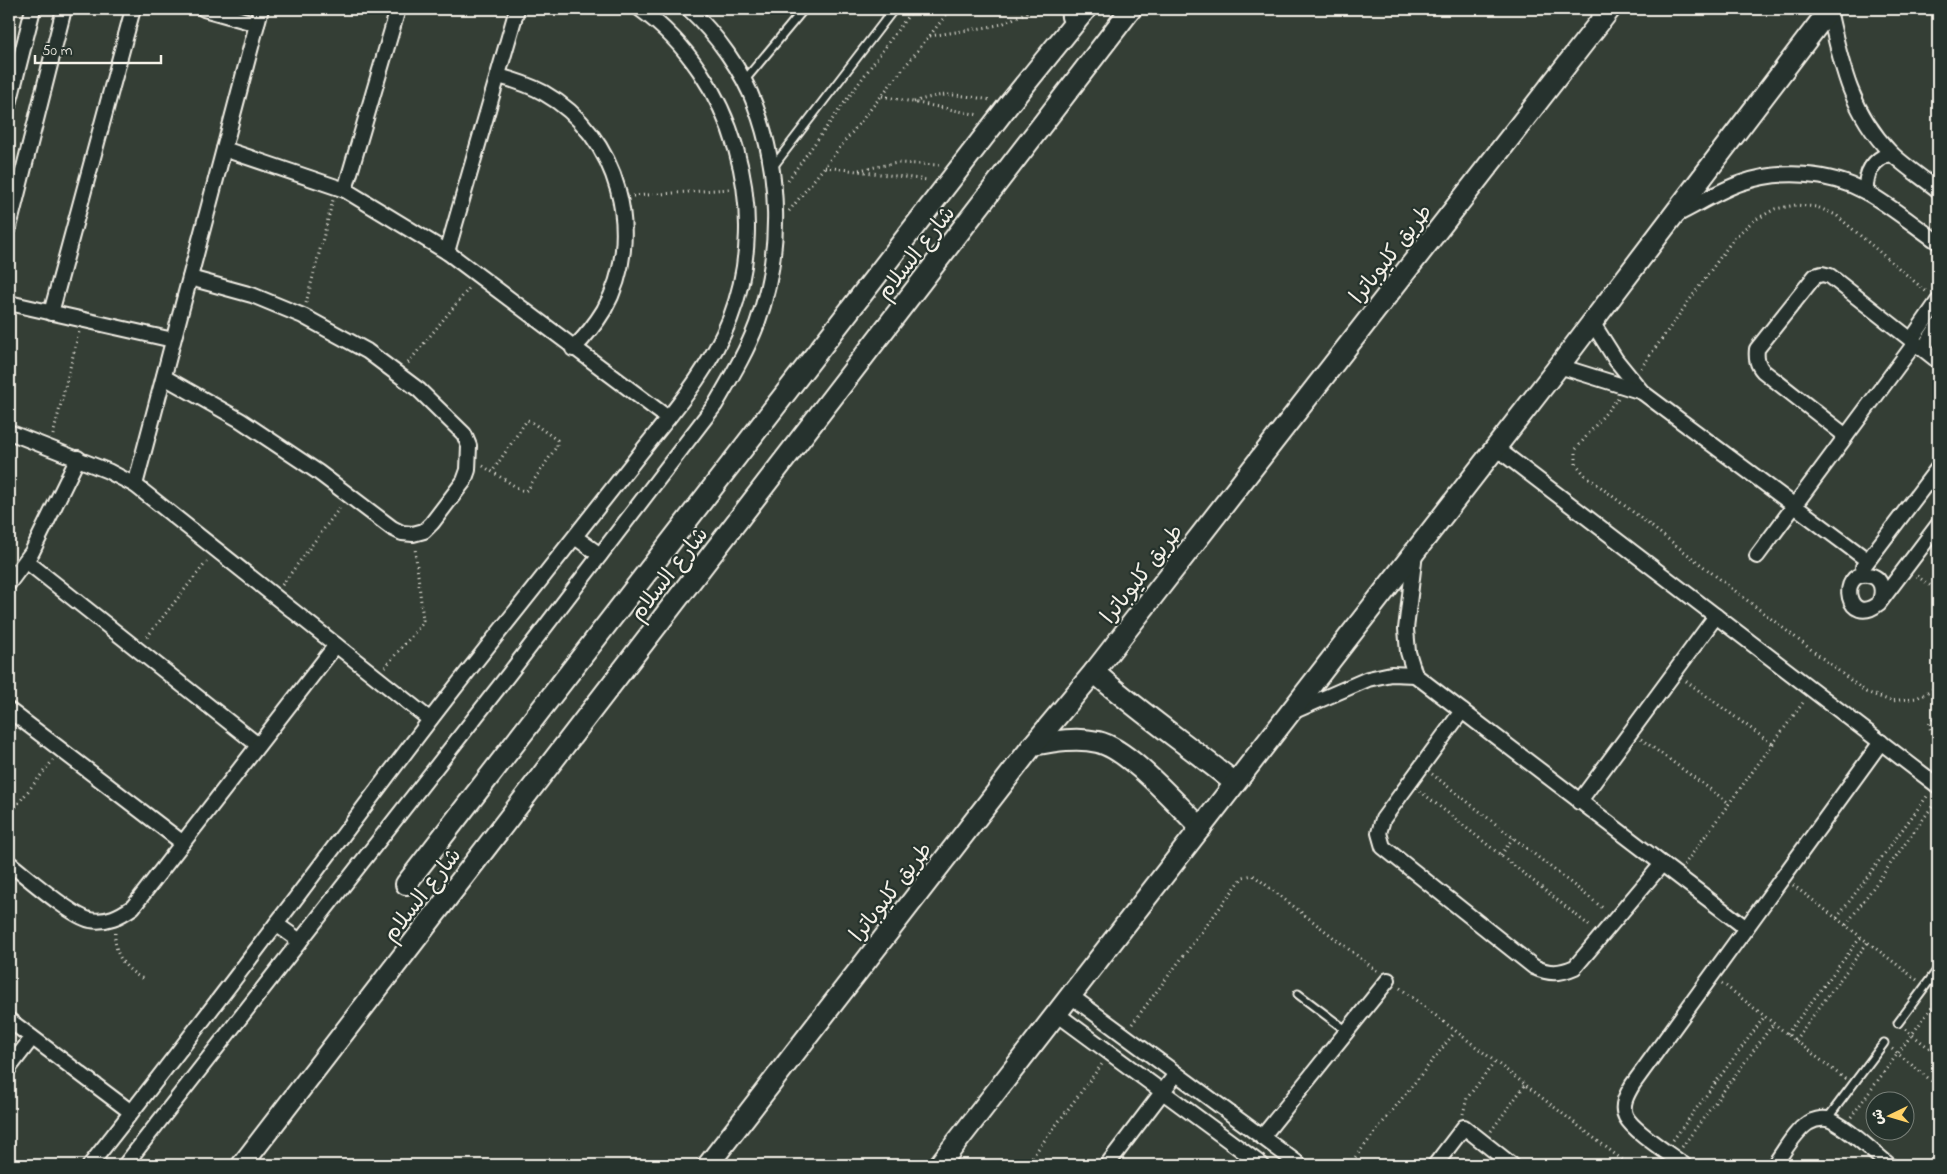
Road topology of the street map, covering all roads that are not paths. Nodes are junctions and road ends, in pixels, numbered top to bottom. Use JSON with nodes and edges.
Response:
{"nodes":[{"id":1,"x":33,"y":9,"type":"edge"},
{"id":2,"x":64,"y":9,"type":"edge"},
{"id":3,"x":133,"y":9,"type":"edge"},
{"id":4,"x":204,"y":9,"type":"edge"},
{"id":5,"x":261,"y":9,"type":"edge"},
{"id":6,"x":398,"y":9,"type":"edge"},
{"id":7,"x":517,"y":9,"type":"edge"},
{"id":8,"x":640,"y":9,"type":"edge"},
{"id":9,"x":689,"y":9,"type":"edge"},
{"id":10,"x":804,"y":9,"type":"edge"},
{"id":11,"x":894,"y":9,"type":"edge"},
{"id":12,"x":1086,"y":9,"type":"edge"},
{"id":13,"x":1132,"y":9,"type":"edge"},
{"id":14,"x":1610,"y":9,"type":"edge"},
{"id":15,"x":1830,"y":9,"type":"edge"},
{"id":16,"x":1071,"y":17,"type":"edge"},
{"id":17,"x":257,"y":24,"type":"junction"},
{"id":18,"x":498,"y":76,"type":"junction"},
{"id":19,"x":744,"y":82,"type":"junction"},
{"id":20,"x":10,"y":95,"type":"edge"},
{"id":21,"x":224,"y":149,"type":"junction"},
{"id":22,"x":1891,"y":153,"type":"junction"},
{"id":23,"x":771,"y":169,"type":"junction"},
{"id":24,"x":341,"y":189,"type":"junction"},
{"id":25,"x":1938,"y":190,"type":"edge"},
{"id":26,"x":1866,"y":192,"type":"junction"},
{"id":27,"x":11,"y":208,"type":"edge"},
{"id":28,"x":1672,"y":217,"type":"junction"},
{"id":29,"x":9,"y":226,"type":"edge"},
{"id":30,"x":1938,"y":242,"type":"edge"},
{"id":31,"x":446,"y":252,"type":"junction"},
{"id":32,"x":190,"y":278,"type":"junction"},
{"id":33,"x":1938,"y":301,"type":"edge"},
{"id":34,"x":9,"y":303,"type":"edge"},
{"id":35,"x":51,"y":313,"type":"junction"},
{"id":36,"x":1592,"y":322,"type":"junction"},
{"id":37,"x":1938,"y":326,"type":"edge"},
{"id":38,"x":174,"y":340,"type":"junction"},
{"id":39,"x":1916,"y":344,"type":"junction"},
{"id":40,"x":573,"y":349,"type":"junction"},
{"id":41,"x":1938,"y":361,"type":"edge"},
{"id":42,"x":1558,"y":366,"type":"junction"},
{"id":43,"x":164,"y":377,"type":"junction"},
{"id":44,"x":1630,"y":383,"type":"junction"},
{"id":45,"x":668,"y":418,"type":"junction"},
{"id":46,"x":9,"y":432,"type":"edge"},
{"id":47,"x":1846,"y":436,"type":"junction"},
{"id":48,"x":1495,"y":447,"type":"junction"},
{"id":49,"x":78,"y":458,"type":"junction"},
{"id":50,"x":1938,"y":468,"type":"edge"},
{"id":51,"x":135,"y":485,"type":"junction"},
{"id":52,"x":1795,"y":505,"type":"junction"},
{"id":53,"x":1938,"y":525,"type":"edge"},
{"id":54,"x":575,"y":537,"type":"junction"},
{"id":55,"x":1415,"y":550,"type":"junction"},
{"id":56,"x":600,"y":555,"type":"junction"},
{"id":57,"x":1758,"y":556,"type":"dead end"},
{"id":58,"x":1868,"y":560,"type":"junction"},
{"id":59,"x":26,"y":561,"type":"junction"},
{"id":60,"x":1852,"y":582,"type":"junction"},
{"id":61,"x":9,"y":583,"type":"edge"},
{"id":62,"x":1879,"y":603,"type":"junction"},
{"id":63,"x":1716,"y":616,"type":"junction"},
{"id":64,"x":336,"y":645,"type":"junction"},
{"id":65,"x":1094,"y":672,"type":"junction"},
{"id":66,"x":1414,"y":675,"type":"junction"},
{"id":67,"x":9,"y":710,"type":"edge"},
{"id":68,"x":1462,"y":711,"type":"junction"},
{"id":69,"x":1289,"y":714,"type":"junction"},
{"id":70,"x":429,"y":719,"type":"junction"},
{"id":71,"x":1881,"y":742,"type":"junction"},
{"id":72,"x":258,"y":745,"type":"junction"},
{"id":73,"x":1034,"y":745,"type":"junction"},
{"id":74,"x":1235,"y":783,"type":"junction"},
{"id":75,"x":1937,"y":785,"type":"edge"},
{"id":76,"x":1580,"y":802,"type":"junction"},
{"id":77,"x":1200,"y":828,"type":"junction"},
{"id":78,"x":183,"y":843,"type":"junction"},
{"id":79,"x":9,"y":862,"type":"edge"},
{"id":80,"x":1662,"y":864,"type":"junction"},
{"id":81,"x":406,"y":884,"type":"dead end"},
{"id":82,"x":276,"y":924,"type":"junction"},
{"id":83,"x":1746,"y":928,"type":"junction"},
{"id":84,"x":300,"y":941,"type":"junction"},
{"id":85,"x":1938,"y":969,"type":"edge"},
{"id":86,"x":1388,"y":980,"type":"dead end"},
{"id":87,"x":1298,"y":994,"type":"dead end"},
{"id":88,"x":1071,"y":996,"type":"junction"},
{"id":89,"x":1057,"y":1014,"type":"junction"},
{"id":90,"x":9,"y":1020,"type":"edge"},
{"id":91,"x":1898,"y":1023,"type":"road end"},
{"id":92,"x":1347,"y":1031,"type":"junction"},
{"id":93,"x":32,"y":1038,"type":"junction"},
{"id":94,"x":1884,"y":1043,"type":"road end"},
{"id":95,"x":9,"y":1068,"type":"edge"},
{"id":96,"x":1176,"y":1074,"type":"junction"},
{"id":97,"x":1162,"y":1092,"type":"junction"},
{"id":98,"x":132,"y":1112,"type":"junction"},
{"id":99,"x":1827,"y":1119,"type":"junction"},
{"id":100,"x":1262,"y":1137,"type":"junction"},
{"id":101,"x":725,"y":1144,"type":"junction"},
{"id":102,"x":1674,"y":1158,"type":"edge"},
{"id":103,"x":1111,"y":1164,"type":"edge"},
{"id":104,"x":90,"y":1165,"type":"edge"},
{"id":105,"x":125,"y":1165,"type":"edge"},
{"id":106,"x":242,"y":1165,"type":"edge"},
{"id":107,"x":708,"y":1165,"type":"edge"},
{"id":108,"x":728,"y":1165,"type":"edge"},
{"id":109,"x":939,"y":1165,"type":"edge"},
{"id":110,"x":1262,"y":1165,"type":"edge"},
{"id":111,"x":1300,"y":1165,"type":"edge"},
{"id":112,"x":1435,"y":1165,"type":"edge"},
{"id":113,"x":1512,"y":1165,"type":"edge"},
{"id":114,"x":1774,"y":1165,"type":"edge"},
{"id":115,"x":1889,"y":1165,"type":"edge"}],
"edges":[{"from":1,"to":20,"type":"street"},
{"from":2,"to":27,"type":"street"},
{"from":3,"to":35,"type":"street"},
{"from":4,"to":17,"type":"street"},
{"from":5,"to":17,"type":"street"},
{"from":6,"to":24,"type":"street"},
{"from":7,"to":18,"type":"street"},
{"from":8,"to":45,"type":"street"},
{"from":9,"to":19,"type":"street"},
{"from":10,"to":19,"type":"lane"},
{"from":11,"to":23,"type":"lane"},
{"from":12,"to":16,"type":"main road","name":"شارع السلام"},
{"from":13,"to":106,"type":"main road","name":"شارع السلام"},
{"from":14,"to":65,"type":"main road","name":"طريق كليوباترا"},
{"from":15,"to":22,"type":"street"},
{"from":15,"to":28,"type":"main road"},
{"from":16,"to":81,"type":"main road","name":"شارع السلام"},
{"from":17,"to":21,"type":"street"},
{"from":18,"to":31,"type":"street"},
{"from":18,"to":40,"type":"street"},
{"from":19,"to":23,"type":"street"},
{"from":21,"to":24,"type":"street"},
{"from":21,"to":32,"type":"street"},
{"from":22,"to":25,"type":"street"},
{"from":22,"to":26,"type":"street"},
{"from":23,"to":56,"type":"street"},
{"from":24,"to":31,"type":"street"},
{"from":26,"to":28,"type":"street"},
{"from":26,"to":30,"type":"street"},
{"from":27,"to":29,"type":"street"},
{"from":28,"to":36,"type":"main road"},
{"from":31,"to":40,"type":"street"},
{"from":32,"to":38,"type":"street"},
{"from":32,"to":43,"type":"street"},
{"from":33,"to":39,"type":"street"},
{"from":34,"to":35,"type":"street"},
{"from":35,"to":38,"type":"street"},
{"from":36,"to":42,"type":"main road"},
{"from":36,"to":44,"type":"street"},
{"from":37,"to":39,"type":"street"},
{"from":38,"to":43,"type":"street"},
{"from":39,"to":41,"type":"street"},
{"from":39,"to":47,"type":"street"},
{"from":39,"to":47,"type":"street"},
{"from":40,"to":45,"type":"street"},
{"from":42,"to":44,"type":"street"},
{"from":42,"to":48,"type":"main road"},
{"from":43,"to":51,"type":"street"},
{"from":44,"to":52,"type":"street"},
{"from":45,"to":54,"type":"street"},
{"from":46,"to":49,"type":"street"},
{"from":47,"to":52,"type":"street"},
{"from":48,"to":55,"type":"main road"},
{"from":48,"to":63,"type":"street"},
{"from":49,"to":51,"type":"street"},
{"from":49,"to":59,"type":"street"},
{"from":50,"to":58,"type":"street"},
{"from":51,"to":64,"type":"street"},
{"from":52,"to":57,"type":"street"},
{"from":52,"to":58,"type":"street"},
{"from":53,"to":62,"type":"street"},
{"from":54,"to":56,"type":"street"},
{"from":54,"to":70,"type":"street"},
{"from":55,"to":66,"type":"street"},
{"from":55,"to":69,"type":"main road"},
{"from":56,"to":84,"type":"street"},
{"from":58,"to":60,"type":"street"},
{"from":59,"to":61,"type":"street"},
{"from":59,"to":72,"type":"street"},
{"from":60,"to":62,"type":"street"},
{"from":60,"to":62,"type":"street"},
{"from":63,"to":71,"type":"street"},
{"from":63,"to":76,"type":"street"},
{"from":64,"to":70,"type":"street"},
{"from":64,"to":72,"type":"street"},
{"from":65,"to":73,"type":"main road","name":"طريق كليوباترا"},
{"from":65,"to":74,"type":"main road"},
{"from":66,"to":68,"type":"street"},
{"from":66,"to":69,"type":"street"},
{"from":67,"to":78,"type":"street"},
{"from":68,"to":76,"type":"street"},
{"from":68,"to":80,"type":"street"},
{"from":69,"to":74,"type":"main road"},
{"from":70,"to":82,"type":"street"},
{"from":71,"to":75,"type":"street"},
{"from":71,"to":83,"type":"street"},
{"from":72,"to":78,"type":"street"},
{"from":73,"to":77,"type":"main road"},
{"from":73,"to":101,"type":"main road","name":"طريق كليوباترا"},
{"from":74,"to":77,"type":"main road"},
{"from":76,"to":80,"type":"street"},
{"from":77,"to":88,"type":"main road"},
{"from":78,"to":79,"type":"street"},
{"from":80,"to":83,"type":"street"},
{"from":82,"to":84,"type":"street"},
{"from":82,"to":98,"type":"street"},
{"from":83,"to":102,"type":"street"},
{"from":84,"to":105,"type":"street"},
{"from":85,"to":91,"type":"lane"},
{"from":86,"to":92,"type":"street"},
{"from":87,"to":92,"type":"lane"},
{"from":88,"to":89,"type":"main road"},
{"from":88,"to":96,"type":"street"},
{"from":89,"to":97,"type":"street"},
{"from":89,"to":109,"type":"main road"},
{"from":90,"to":93,"type":"street"},
{"from":92,"to":100,"type":"street"},
{"from":93,"to":95,"type":"street"},
{"from":93,"to":98,"type":"street"},
{"from":94,"to":99,"type":"lane"},
{"from":96,"to":97,"type":"street"},
{"from":96,"to":100,"type":"street"},
{"from":97,"to":103,"type":"street"},
{"from":97,"to":110,"type":"street"},
{"from":98,"to":104,"type":"street"},
{"from":99,"to":114,"type":"street"},
{"from":99,"to":115,"type":"street"},
{"from":100,"to":111,"type":"street"},
{"from":101,"to":107,"type":"main road","name":"طريق كليوباترا"},
{"from":101,"to":108,"type":"main road"},
{"from":112,"to":113,"type":"street"}]}
